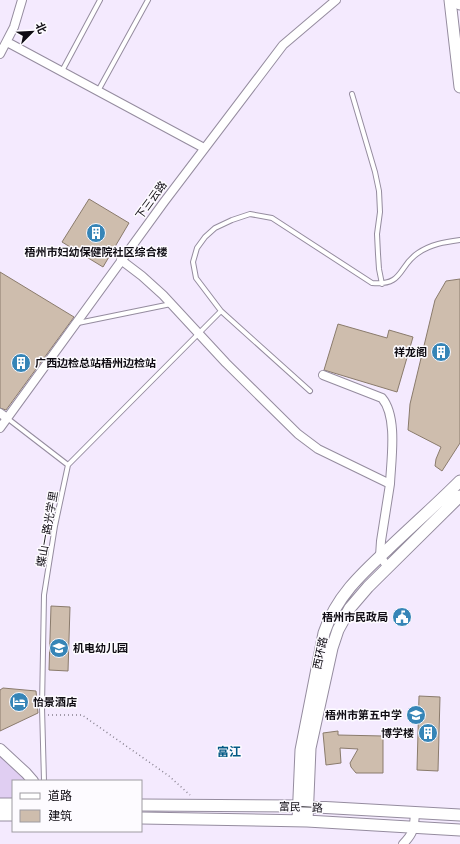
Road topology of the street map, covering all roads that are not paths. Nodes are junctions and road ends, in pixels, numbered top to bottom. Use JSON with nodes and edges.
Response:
{"nodes":[{"id":1,"x":22,"y":0,"type":"edge"},
{"id":2,"x":100,"y":0,"type":"edge"},
{"id":3,"x":148,"y":0,"type":"edge"},
{"id":4,"x":336,"y":0,"type":"edge"},
{"id":5,"x":459,"y":0,"type":"edge"},
{"id":6,"x":455,"y":6,"type":"edge"},
{"id":7,"x":7,"y":42,"type":"junction"},
{"id":8,"x":0,"y":54,"type":"edge"},
{"id":9,"x":62,"y":72,"type":"junction"},
{"id":10,"x":460,"y":87,"type":"edge"},
{"id":11,"x":98,"y":91,"type":"junction"},
{"id":12,"x":352,"y":94,"type":"dead end"},
{"id":13,"x":204,"y":148,"type":"junction"},
{"id":14,"x":460,"y":240,"type":"edge"},
{"id":15,"x":121,"y":260,"type":"junction"},
{"id":16,"x":382,"y":284,"type":"junction"},
{"id":17,"x":172,"y":304,"type":"junction"},
{"id":18,"x":220,"y":312,"type":"junction"},
{"id":19,"x":76,"y":323,"type":"junction"},
{"id":20,"x":198,"y":334,"type":"junction"},
{"id":21,"x":323,"y":375,"type":"dead end"},
{"id":22,"x":310,"y":391,"type":"dead end"},
{"id":23,"x":3,"y":416,"type":"edge"},
{"id":24,"x":0,"y":428,"type":"edge"},
{"id":25,"x":68,"y":465,"type":"junction"},
{"id":26,"x":460,"y":481,"type":"edge"},
{"id":27,"x":390,"y":484,"type":"junction"},
{"id":28,"x":460,"y":496,"type":"edge"},
{"id":29,"x":380,"y":556,"type":"junction"},
{"id":30,"x":387,"y":566,"type":"junction"},
{"id":31,"x":0,"y":749,"type":"edge"},
{"id":32,"x":32,"y":780,"type":"edge"},
{"id":33,"x":44,"y":780,"type":"edge"},
{"id":34,"x":0,"y":804,"type":"edge"},
{"id":35,"x":12,"y":804,"type":"edge"},
{"id":36,"x":142,"y":805,"type":"edge"},
{"id":37,"x":303,"y":806,"type":"junction"},
{"id":38,"x":415,"y":813,"type":"junction"},
{"id":39,"x":0,"y":815,"type":"edge"},
{"id":40,"x":12,"y":815,"type":"edge"},
{"id":41,"x":460,"y":815,"type":"edge"},
{"id":42,"x":142,"y":818,"type":"edge"},
{"id":43,"x":303,"y":821,"type":"junction"},
{"id":44,"x":415,"y":826,"type":"junction"},
{"id":45,"x":460,"y":830,"type":"edge"},
{"id":46,"x":403,"y":844,"type":"edge"}],
"edges":[{"from":1,"to":7,"type":"street"},
{"from":2,"to":9,"type":"lane"},
{"from":3,"to":11,"type":"lane"},
{"from":4,"to":13,"type":"street","name":"下三云路"},
{"from":5,"to":6,"type":"main road"},
{"from":6,"to":10,"type":"main road"},
{"from":7,"to":8,"type":"street"},
{"from":7,"to":9,"type":"street"},
{"from":9,"to":11,"type":"street"},
{"from":11,"to":13,"type":"street"},
{"from":12,"to":16,"type":"lane"},
{"from":13,"to":15,"type":"street","name":"下三云路"},
{"from":14,"to":16,"type":"lane"},
{"from":15,"to":17,"type":"street"},
{"from":15,"to":19,"type":"street","name":"下三云路"},
{"from":16,"to":18,"type":"lane"},
{"from":17,"to":19,"type":"lane"},
{"from":17,"to":20,"type":"street"},
{"from":18,"to":20,"type":"lane"},
{"from":18,"to":22,"type":"lane"},
{"from":19,"to":23,"type":"street","name":"下三云路"},
{"from":20,"to":25,"type":"lane"},
{"from":20,"to":27,"type":"street"},
{"from":21,"to":27,"type":"street"},
{"from":23,"to":24,"type":"street","name":"下三云路"},
{"from":23,"to":25,"type":"lane"},
{"from":25,"to":33,"type":"lane","name":"蝶山一路光学里"},
{"from":26,"to":29,"type":"main road","name":"西环路"},
{"from":27,"to":29,"type":"street"},
{"from":28,"to":30,"type":"main road","name":"西环路"},
{"from":29,"to":30,"type":"street"},
{"from":29,"to":37,"type":"main road","name":"西环路"},
{"from":30,"to":37,"type":"main road","name":"西环路"},
{"from":31,"to":32,"type":"street"},
{"from":34,"to":35,"type":"main road"},
{"from":36,"to":37,"type":"main road","name":"富民一路"},
{"from":37,"to":38,"type":"main road","name":"富民一路"},
{"from":37,"to":43,"type":"main road"},
{"from":38,"to":41,"type":"main road","name":"富民一路"},
{"from":38,"to":44,"type":"street"},
{"from":39,"to":40,"type":"main road"},
{"from":42,"to":43,"type":"main road","name":"富民一路"},
{"from":43,"to":44,"type":"main road","name":"富民一路"},
{"from":44,"to":45,"type":"main road","name":"富民一路"},
{"from":44,"to":46,"type":"street"}]}
